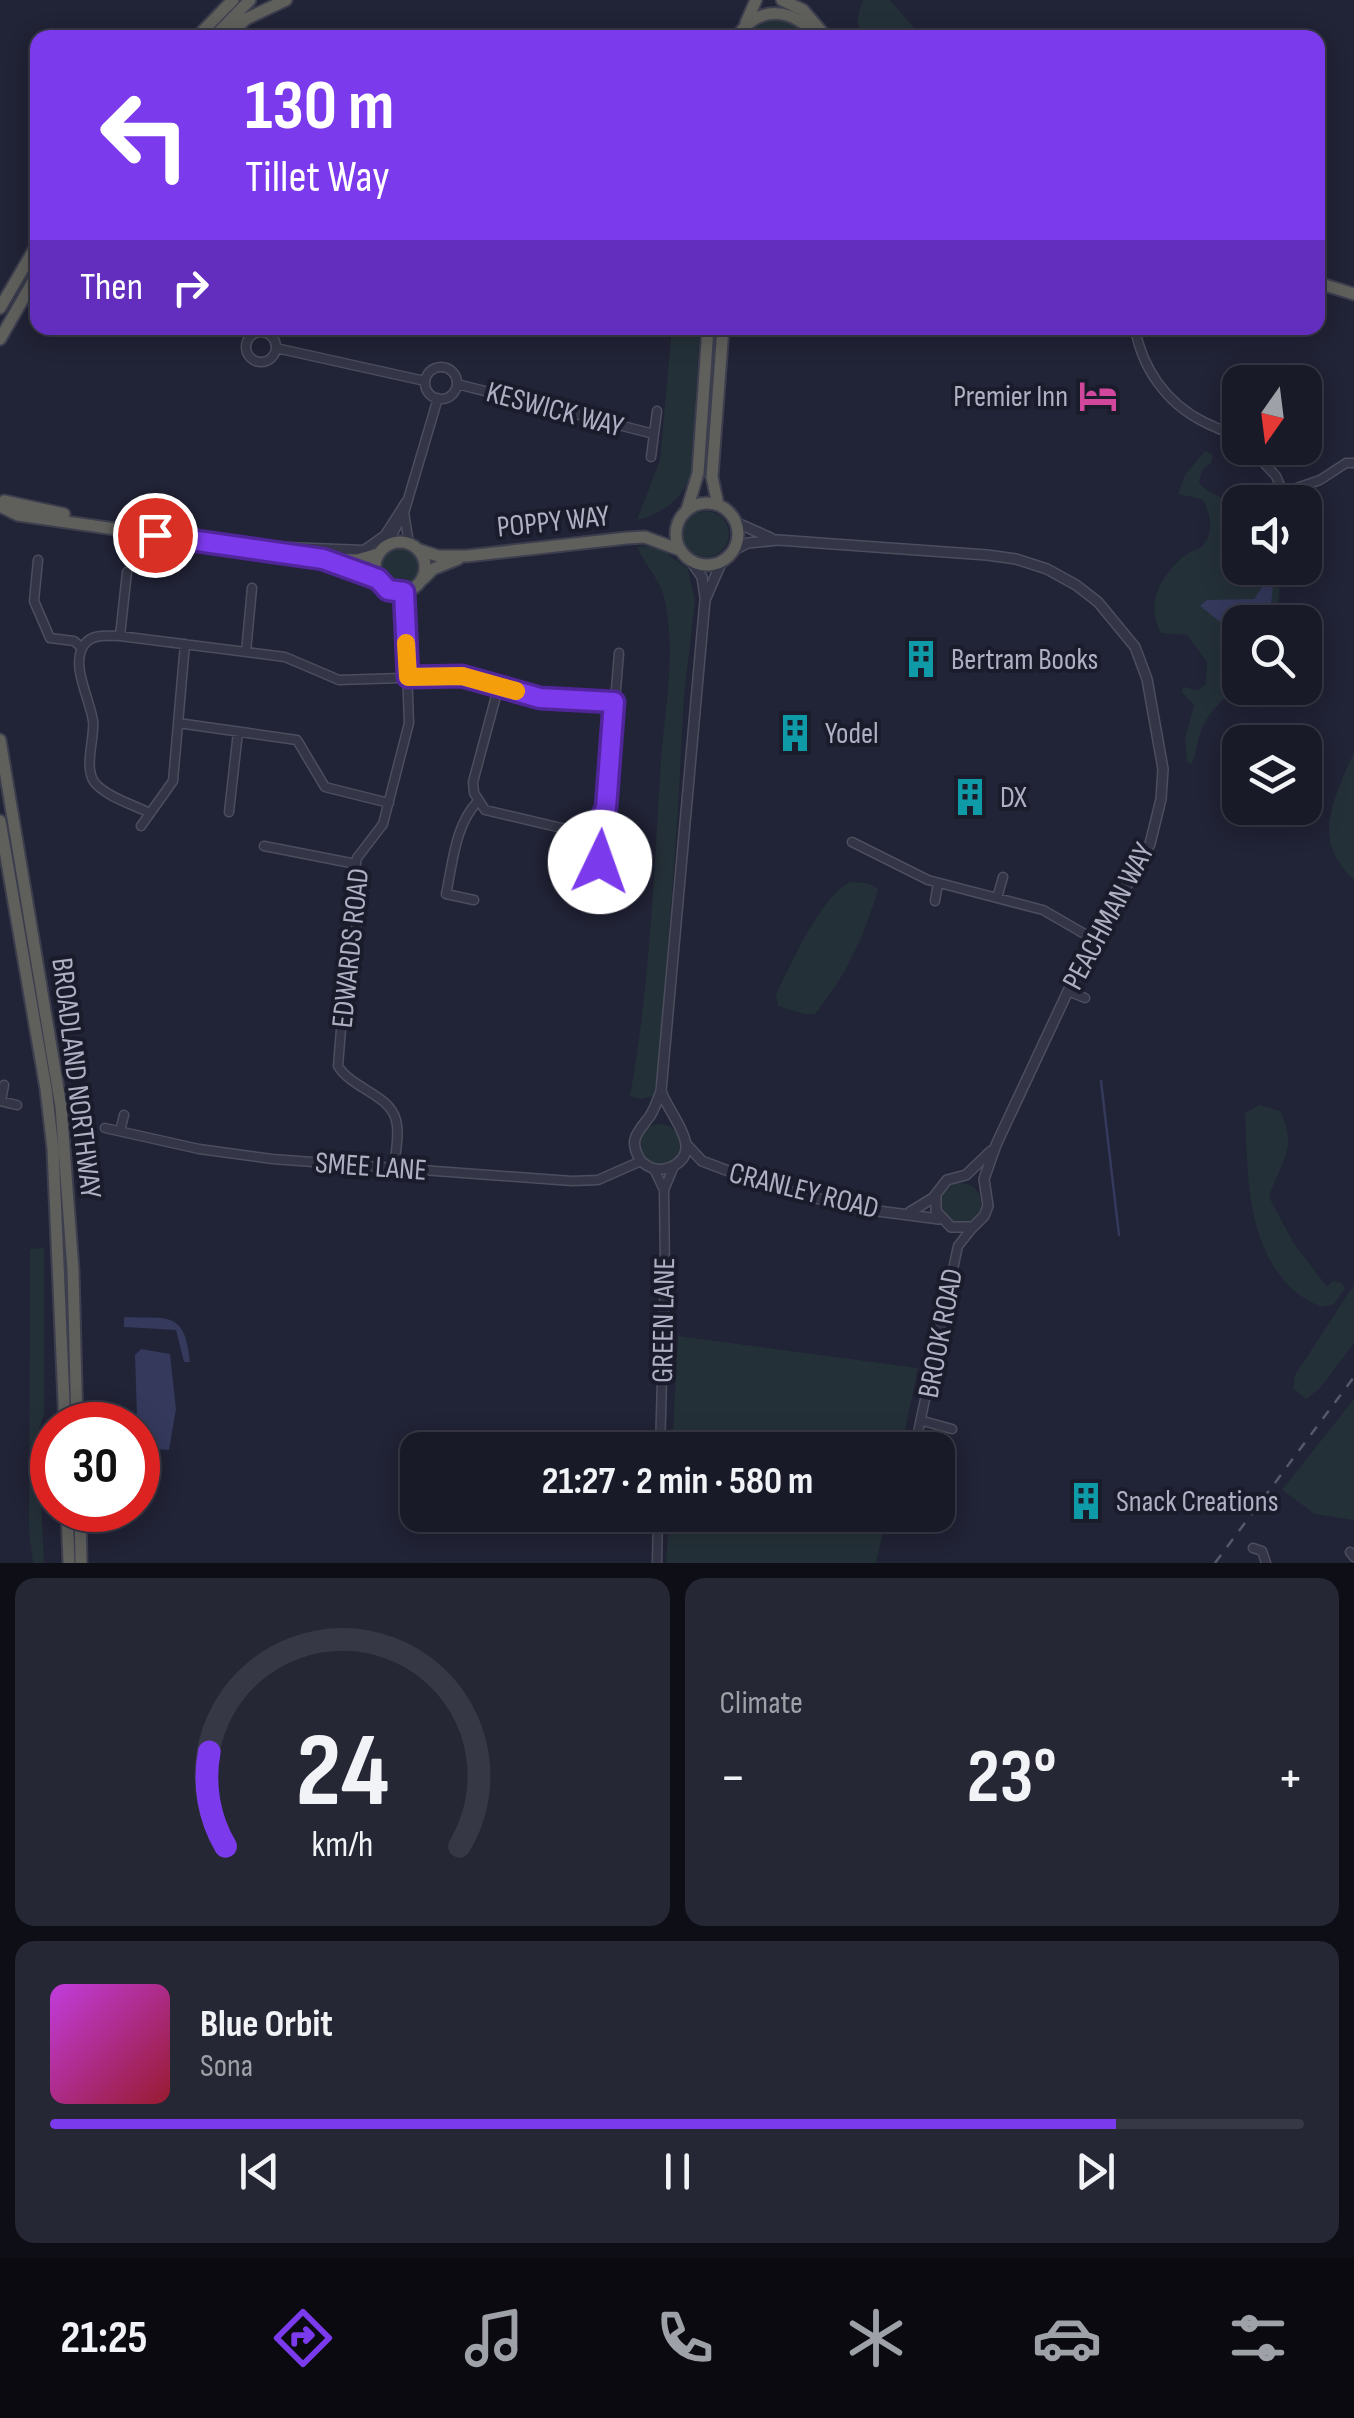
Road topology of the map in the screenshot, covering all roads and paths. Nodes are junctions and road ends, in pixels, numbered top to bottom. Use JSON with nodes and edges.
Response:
{"nodes":[{"id":1,"x":233,"y":0,"type":"edge"},
{"id":2,"x":250,"y":0,"type":"edge"},
{"id":3,"x":286,"y":0,"type":"edge"},
{"id":4,"x":756,"y":0,"type":"edge"},
{"id":5,"x":772,"y":0,"type":"edge"},
{"id":6,"x":783,"y":7,"type":"edge"},
{"id":7,"x":746,"y":23,"type":"junction"},
{"id":8,"x":204,"y":30,"type":"edge"},
{"id":9,"x":220,"y":30,"type":"edge"},
{"id":10,"x":234,"y":30,"type":"edge"},
{"id":11,"x":742,"y":30,"type":"edge"},
{"id":12,"x":809,"y":30,"type":"edge"},
{"id":13,"x":820,"y":30,"type":"edge"},
{"id":14,"x":30,"y":257,"type":"edge"},
{"id":15,"x":1325,"y":285,"type":"edge"},
{"id":16,"x":30,"y":287,"type":"edge"},
{"id":17,"x":1354,"y":294,"type":"edge"},
{"id":18,"x":0,"y":308,"type":"edge"},
{"id":19,"x":252,"y":335,"type":"edge"},
{"id":20,"x":270,"y":335,"type":"edge"},
{"id":21,"x":708,"y":335,"type":"edge"},
{"id":22,"x":722,"y":335,"type":"edge"},
{"id":23,"x":1137,"y":335,"type":"edge"},
{"id":24,"x":2,"y":337,"type":"edge"},
{"id":25,"x":276,"y":348,"type":"junction"},
{"id":26,"x":425,"y":381,"type":"junction"},
{"id":27,"x":457,"y":384,"type":"junction"},
{"id":28,"x":438,"y":398,"type":"junction"},
{"id":29,"x":657,"y":411,"type":"dead end"},
{"id":30,"x":1222,"y":431,"type":"edge"},
{"id":31,"x":654,"y":434,"type":"junction"},
{"id":32,"x":651,"y":457,"type":"dead end"},
{"id":33,"x":1354,"y":462,"type":"edge"},
{"id":34,"x":1305,"y":485,"type":"edge"},
{"id":35,"x":0,"y":499,"type":"edge"},
{"id":36,"x":406,"y":502,"type":"junction"},
{"id":37,"x":718,"y":505,"type":"junction"},
{"id":38,"x":0,"y":506,"type":"edge"},
{"id":39,"x":404,"y":513,"type":"junction"},
{"id":40,"x":18,"y":515,"type":"junction"},
{"id":41,"x":683,"y":515,"type":"junction"},
{"id":42,"x":0,"y":518,"type":"edge"},
{"id":43,"x":735,"y":522,"type":"junction"},
{"id":44,"x":155,"y":535,"type":"junction"},
{"id":45,"x":646,"y":537,"type":"junction"},
{"id":46,"x":778,"y":540,"type":"junction"},
{"id":47,"x":225,"y":545,"type":"junction"},
{"id":48,"x":414,"y":547,"type":"junction"},
{"id":49,"x":382,"y":549,"type":"junction"},
{"id":50,"x":732,"y":552,"type":"junction"},
{"id":51,"x":685,"y":555,"type":"junction"},
{"id":52,"x":467,"y":556,"type":"junction"},
{"id":53,"x":323,"y":559,"type":"junction"},
{"id":54,"x":38,"y":560,"type":"dead end"},
{"id":55,"x":722,"y":561,"type":"junction"},
{"id":56,"x":127,"y":572,"type":"dead end"},
{"id":57,"x":378,"y":579,"type":"junction"},
{"id":58,"x":422,"y":580,"type":"junction"},
{"id":59,"x":252,"y":588,"type":"dead end"},
{"id":60,"x":404,"y":592,"type":"junction"},
{"id":61,"x":705,"y":600,"type":"junction"},
{"id":62,"x":120,"y":636,"type":"junction"},
{"id":63,"x":186,"y":644,"type":"junction"},
{"id":64,"x":82,"y":647,"type":"junction"},
{"id":65,"x":246,"y":652,"type":"junction"},
{"id":66,"x":620,"y":653,"type":"dead end"},
{"id":67,"x":408,"y":677,"type":"junction"},
{"id":68,"x":499,"y":686,"type":"junction"},
{"id":69,"x":614,"y":702,"type":"junction"},
{"id":70,"x":178,"y":723,"type":"junction"},
{"id":71,"x":238,"y":732,"type":"junction"},
{"id":72,"x":0,"y":740,"type":"edge"},
{"id":73,"x":478,"y":800,"type":"junction"},
{"id":74,"x":389,"y":802,"type":"junction"},
{"id":75,"x":229,"y":812,"type":"dead end"},
{"id":76,"x":150,"y":813,"type":"junction"},
{"id":77,"x":0,"y":820,"type":"edge"},
{"id":78,"x":141,"y":826,"type":"dead end"},
{"id":79,"x":597,"y":826,"type":"junction"},
{"id":80,"x":852,"y":842,"type":"dead end"},
{"id":81,"x":264,"y":846,"type":"dead end"},
{"id":82,"x":600,"y":862,"type":"dead end"},
{"id":83,"x":356,"y":864,"type":"junction"},
{"id":84,"x":1003,"y":876,"type":"dead end"},
{"id":85,"x":938,"y":883,"type":"junction"},
{"id":86,"x":997,"y":898,"type":"junction"},
{"id":87,"x":474,"y":900,"type":"dead end"},
{"id":88,"x":935,"y":901,"type":"dead end"},
{"id":89,"x":1095,"y":940,"type":"junction"},
{"id":90,"x":1068,"y":991,"type":"junction"},
{"id":91,"x":1085,"y":998,"type":"dead end"},
{"id":92,"x":4,"y":1085,"type":"dead end"},
{"id":93,"x":661,"y":1091,"type":"junction"},
{"id":94,"x":0,"y":1101,"type":"edge"},
{"id":95,"x":18,"y":1105,"type":"dead end"},
{"id":96,"x":124,"y":1116,"type":"dead end"},
{"id":97,"x":648,"y":1120,"type":"junction"},
{"id":98,"x":673,"y":1120,"type":"junction"},
{"id":99,"x":105,"y":1128,"type":"dead end"},
{"id":100,"x":120,"y":1131,"type":"junction"},
{"id":101,"x":686,"y":1145,"type":"junction"},
{"id":102,"x":996,"y":1146,"type":"junction"},
{"id":103,"x":634,"y":1149,"type":"junction"},
{"id":104,"x":702,"y":1161,"type":"junction"},
{"id":105,"x":640,"y":1162,"type":"junction"},
{"id":106,"x":677,"y":1163,"type":"junction"},
{"id":107,"x":622,"y":1167,"type":"junction"},
{"id":108,"x":394,"y":1168,"type":"junction"},
{"id":109,"x":654,"y":1169,"type":"junction"},
{"id":110,"x":966,"y":1175,"type":"junction"},
{"id":111,"x":984,"y":1189,"type":"junction"},
{"id":112,"x":664,"y":1190,"type":"junction"},
{"id":113,"x":936,"y":1194,"type":"junction"},
{"id":114,"x":908,"y":1213,"type":"junction"},
{"id":115,"x":941,"y":1220,"type":"junction"},
{"id":116,"x":950,"y":1227,"type":"junction"},
{"id":117,"x":973,"y":1227,"type":"junction"},
{"id":118,"x":958,"y":1246,"type":"junction"},
{"id":119,"x":63,"y":1402,"type":"edge"},
{"id":120,"x":76,"y":1402,"type":"edge"},
{"id":121,"x":922,"y":1421,"type":"junction"},
{"id":122,"x":952,"y":1429,"type":"dead end"},
{"id":123,"x":661,"y":1432,"type":"edge"},
{"id":124,"x":919,"y":1432,"type":"edge"},
{"id":125,"x":68,"y":1532,"type":"edge"},
{"id":126,"x":80,"y":1532,"type":"edge"},
{"id":127,"x":657,"y":1532,"type":"edge"},
{"id":128,"x":1261,"y":1548,"type":"dead end"},
{"id":129,"x":69,"y":1563,"type":"edge"},
{"id":130,"x":81,"y":1563,"type":"edge"},
{"id":131,"x":656,"y":1563,"type":"edge"},
{"id":132,"x":1266,"y":1563,"type":"edge"}],
"edges":[{"from":1,"to":8,"type":"highway"},
{"from":2,"to":9,"type":"highway"},
{"from":3,"to":10,"type":"highway"},
{"from":4,"to":7,"type":"highway"},
{"from":5,"to":6,"type":"highway"},
{"from":6,"to":7,"type":"highway"},
{"from":6,"to":12,"type":"highway"},
{"from":6,"to":13,"type":"highway"},
{"from":7,"to":11,"type":"highway"},
{"from":14,"to":18,"type":"highway"},
{"from":15,"to":17,"type":"highway"},
{"from":16,"to":24,"type":"highway"},
{"from":19,"to":25,"type":"street"},
{"from":20,"to":25,"type":"street"},
{"from":21,"to":41,"type":"highway"},
{"from":22,"to":37,"type":"highway"},
{"from":23,"to":30,"type":"street"},
{"from":25,"to":26,"type":"street"},
{"from":26,"to":27,"type":"street"},
{"from":26,"to":28,"type":"street"},
{"from":27,"to":28,"type":"street"},
{"from":27,"to":31,"type":"street","name":"KESWICK WAY"},
{"from":28,"to":36,"type":"street"},
{"from":29,"to":31,"type":"street","name":"KESWICK WAY"},
{"from":31,"to":32,"type":"street","name":"KESWICK WAY"},
{"from":33,"to":34,"type":"street"},
{"from":35,"to":44,"type":"highway"},
{"from":36,"to":39,"type":"street"},
{"from":36,"to":47,"type":"street"},
{"from":37,"to":41,"type":"highway"},
{"from":37,"to":43,"type":"highway"},
{"from":38,"to":40,"type":"highway"},
{"from":39,"to":48,"type":"street"},
{"from":39,"to":49,"type":"street"},
{"from":40,"to":42,"type":"highway"},
{"from":40,"to":44,"type":"highway"},
{"from":41,"to":45,"type":"highway","name":"POPPY WAY"},
{"from":41,"to":51,"type":"highway"},
{"from":43,"to":46,"type":"street","name":"PEACHMAN WAY"},
{"from":43,"to":50,"type":"highway"},
{"from":44,"to":47,"type":"highway"},
{"from":45,"to":51,"type":"highway","name":"POPPY WAY"},
{"from":45,"to":52,"type":"highway","name":"POPPY WAY"},
{"from":46,"to":50,"type":"street","name":"PEACHMAN WAY"},
{"from":46,"to":89,"type":"street","name":"PEACHMAN WAY"},
{"from":47,"to":53,"type":"highway"},
{"from":48,"to":49,"type":"highway"},
{"from":48,"to":52,"type":"highway","name":"POPPY WAY"},
{"from":48,"to":58,"type":"highway"},
{"from":49,"to":53,"type":"highway"},
{"from":49,"to":57,"type":"highway"},
{"from":50,"to":55,"type":"highway"},
{"from":51,"to":55,"type":"highway"},
{"from":51,"to":61,"type":"street"},
{"from":52,"to":58,"type":"highway","name":"POPPY WAY"},
{"from":53,"to":57,"type":"highway"},
{"from":54,"to":64,"type":"street"},
{"from":55,"to":61,"type":"street"},
{"from":56,"to":62,"type":"street"},
{"from":57,"to":60,"type":"highway"},
{"from":58,"to":60,"type":"highway"},
{"from":59,"to":65,"type":"street"},
{"from":60,"to":67,"type":"street","name":"EDWARDS ROAD"},
{"from":61,"to":93,"type":"street"},
{"from":62,"to":63,"type":"street"},
{"from":62,"to":64,"type":"street"},
{"from":63,"to":65,"type":"street"},
{"from":63,"to":70,"type":"street"},
{"from":64,"to":76,"type":"street"},
{"from":65,"to":67,"type":"street"},
{"from":66,"to":69,"type":"street"},
{"from":67,"to":68,"type":"street"},
{"from":67,"to":74,"type":"street","name":"EDWARDS ROAD"},
{"from":68,"to":69,"type":"street"},
{"from":68,"to":73,"type":"street"},
{"from":69,"to":79,"type":"street"},
{"from":70,"to":71,"type":"street"},
{"from":70,"to":76,"type":"street"},
{"from":71,"to":74,"type":"street"},
{"from":71,"to":75,"type":"street"},
{"from":72,"to":120,"type":"highway","name":"BROADLAND NORTHWAY"},
{"from":73,"to":79,"type":"street"},
{"from":73,"to":87,"type":"street"},
{"from":74,"to":83,"type":"street","name":"EDWARDS ROAD"},
{"from":76,"to":78,"type":"street"},
{"from":77,"to":119,"type":"highway","name":"BROADLAND NORTHWAY"},
{"from":79,"to":82,"type":"street"},
{"from":80,"to":85,"type":"street"},
{"from":81,"to":83,"type":"street"},
{"from":83,"to":108,"type":"street","name":"EDWARDS ROAD"},
{"from":84,"to":86,"type":"street"},
{"from":85,"to":86,"type":"street"},
{"from":85,"to":88,"type":"street"},
{"from":86,"to":89,"type":"street"},
{"from":89,"to":90,"type":"street","name":"PEACHMAN WAY"},
{"from":90,"to":91,"type":"street"},
{"from":90,"to":102,"type":"street","name":"PEACHMAN WAY"},
{"from":92,"to":94,"type":"street"},
{"from":93,"to":97,"type":"street"},
{"from":93,"to":98,"type":"street"},
{"from":94,"to":95,"type":"street"},
{"from":96,"to":100,"type":"street"},
{"from":97,"to":98,"type":"street"},
{"from":97,"to":103,"type":"street"},
{"from":98,"to":101,"type":"street"},
{"from":99,"to":100,"type":"street","name":"SMEE LANE"},
{"from":100,"to":108,"type":"street","name":"SMEE LANE"},
{"from":101,"to":104,"type":"street","name":"CRANLEY ROAD"},
{"from":101,"to":106,"type":"street"},
{"from":102,"to":110,"type":"street","name":"PEACHMAN WAY"},
{"from":102,"to":111,"type":"street","name":"PEACHMAN WAY"},
{"from":103,"to":105,"type":"street"},
{"from":103,"to":107,"type":"street"},
{"from":104,"to":106,"type":"street","name":"CRANLEY ROAD"},
{"from":104,"to":114,"type":"street","name":"CRANLEY ROAD"},
{"from":105,"to":107,"type":"street","name":"SMEE LANE"},
{"from":105,"to":109,"type":"street"},
{"from":106,"to":109,"type":"street"},
{"from":106,"to":112,"type":"street","name":"GREEN LANE"},
{"from":107,"to":108,"type":"street","name":"SMEE LANE"},
{"from":109,"to":112,"type":"street","name":"GREEN LANE"},
{"from":110,"to":111,"type":"street"},
{"from":110,"to":113,"type":"street","name":"PEACHMAN WAY"},
{"from":111,"to":117,"type":"street","name":"PEACHMAN WAY"},
{"from":112,"to":123,"type":"street","name":"GREEN LANE"},
{"from":113,"to":114,"type":"street","name":"CRANLEY ROAD"},
{"from":113,"to":115,"type":"street"},
{"from":114,"to":115,"type":"street","name":"CRANLEY ROAD"},
{"from":115,"to":116,"type":"street"},
{"from":116,"to":117,"type":"street"},
{"from":116,"to":118,"type":"street","name":"BROOK ROAD"},
{"from":117,"to":118,"type":"street","name":"BROOK ROAD"},
{"from":118,"to":121,"type":"street","name":"BROOK ROAD"},
{"from":121,"to":122,"type":"street","name":"BROOK ROAD"},
{"from":121,"to":124,"type":"street","name":"BROOK ROAD"},
{"from":125,"to":129,"type":"highway"},
{"from":126,"to":130,"type":"highway"},
{"from":127,"to":131,"type":"street"},
{"from":128,"to":132,"type":"street"}]}
